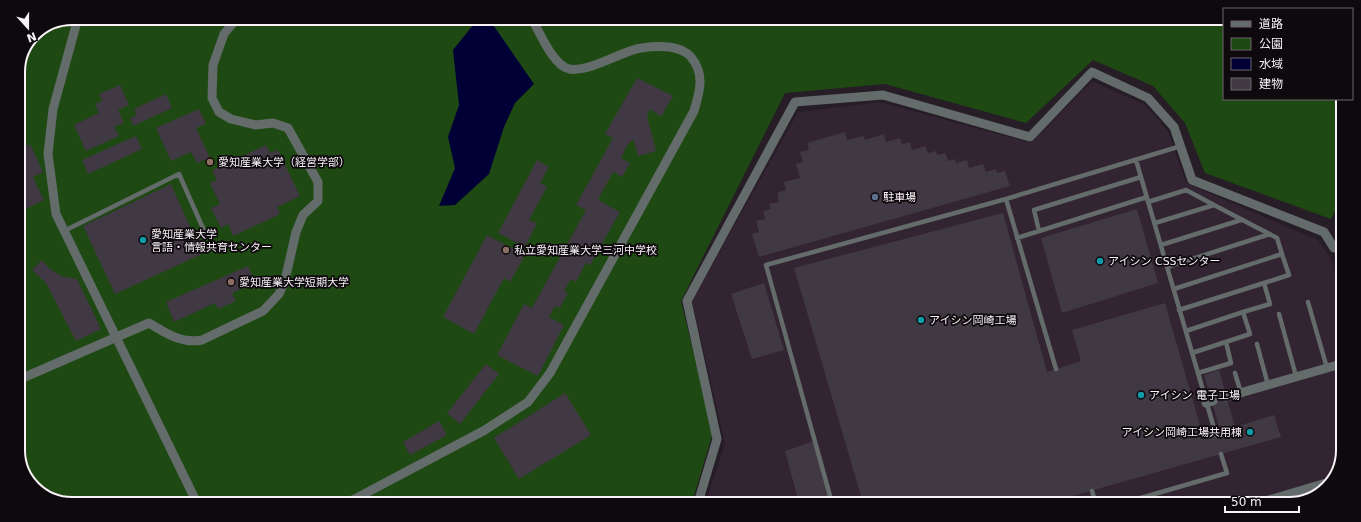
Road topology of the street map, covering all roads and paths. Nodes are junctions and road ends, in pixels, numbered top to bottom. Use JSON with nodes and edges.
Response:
{"nodes":[{"id":1,"x":76,"y":25,"type":"edge"},
{"id":2,"x":231,"y":25,"type":"edge"},
{"id":3,"x":535,"y":25,"type":"edge"},
{"id":4,"x":1181,"y":146,"type":"junction"},
{"id":5,"x":1136,"y":160,"type":"junction"},
{"id":6,"x":1141,"y":177,"type":"junction"},
{"id":7,"x":1006,"y":199,"type":"junction"},
{"id":8,"x":1148,"y":199,"type":"junction"},
{"id":9,"x":1214,"y":205,"type":"junction"},
{"id":10,"x":1242,"y":220,"type":"junction"},
{"id":11,"x":1155,"y":223,"type":"junction"},
{"id":12,"x":64,"y":231,"type":"junction"},
{"id":13,"x":1039,"y":231,"type":"junction"},
{"id":14,"x":1270,"y":234,"type":"junction"},
{"id":15,"x":206,"y":235,"type":"dead end"},
{"id":16,"x":1017,"y":238,"type":"junction"},
{"id":17,"x":1161,"y":245,"type":"junction"},
{"id":18,"x":1336,"y":248,"type":"edge"},
{"id":19,"x":1282,"y":254,"type":"junction"},
{"id":20,"x":1167,"y":267,"type":"junction"},
{"id":21,"x":1264,"y":283,"type":"junction"},
{"id":22,"x":1174,"y":289,"type":"junction"},
{"id":23,"x":1308,"y":302,"type":"dead end"},
{"id":24,"x":1179,"y":310,"type":"junction"},
{"id":25,"x":1243,"y":312,"type":"junction"},
{"id":26,"x":1279,"y":314,"type":"dead end"},
{"id":27,"x":1186,"y":331,"type":"junction"},
{"id":28,"x":116,"y":336,"type":"junction"},
{"id":29,"x":1226,"y":342,"type":"junction"},
{"id":30,"x":1257,"y":344,"type":"dead end"},
{"id":31,"x":1192,"y":353,"type":"junction"},
{"id":32,"x":1336,"y":365,"type":"edge"},
{"id":33,"x":1327,"y":368,"type":"junction"},
{"id":34,"x":1056,"y":369,"type":"dead end"},
{"id":35,"x":1198,"y":373,"type":"junction"},
{"id":36,"x":1235,"y":373,"type":"dead end"},
{"id":37,"x":1296,"y":376,"type":"junction"},
{"id":38,"x":25,"y":377,"type":"edge"},
{"id":39,"x":1268,"y":385,"type":"junction"},
{"id":40,"x":1241,"y":393,"type":"junction"},
{"id":41,"x":1226,"y":397,"type":"dead end"},
{"id":42,"x":1216,"y":435,"type":"dead end"},
{"id":43,"x":1221,"y":454,"type":"dead end"},
{"id":44,"x":1319,"y":486,"type":"edge"},
{"id":45,"x":1092,"y":491,"type":"dead end"},
{"id":46,"x":194,"y":497,"type":"edge"},
{"id":47,"x":358,"y":497,"type":"edge"},
{"id":48,"x":700,"y":497,"type":"edge"},
{"id":49,"x":830,"y":497,"type":"edge"},
{"id":50,"x":1094,"y":497,"type":"edge"},
{"id":51,"x":1144,"y":497,"type":"edge"},
{"id":52,"x":1281,"y":497,"type":"edge"}],
"edges":[{"from":1,"to":12,"type":"street"},
{"from":2,"to":28,"type":"street"},
{"from":3,"to":47,"type":"street"},
{"from":4,"to":5,"type":"lane"},
{"from":4,"to":18,"type":"street"},
{"from":4,"to":48,"type":"street"},
{"from":5,"to":6,"type":"lane"},
{"from":5,"to":7,"type":"lane"},
{"from":6,"to":8,"type":"lane"},
{"from":6,"to":13,"type":"lane"},
{"from":7,"to":16,"type":"lane"},
{"from":7,"to":49,"type":"lane"},
{"from":8,"to":9,"type":"lane"},
{"from":8,"to":11,"type":"lane"},
{"from":8,"to":13,"type":"lane"},
{"from":9,"to":10,"type":"lane"},
{"from":9,"to":11,"type":"lane"},
{"from":10,"to":14,"type":"lane"},
{"from":10,"to":17,"type":"lane"},
{"from":11,"to":17,"type":"lane"},
{"from":12,"to":15,"type":"lane"},
{"from":12,"to":28,"type":"street"},
{"from":13,"to":16,"type":"lane"},
{"from":14,"to":19,"type":"lane"},
{"from":14,"to":20,"type":"lane"},
{"from":16,"to":34,"type":"lane"},
{"from":17,"to":20,"type":"lane"},
{"from":19,"to":21,"type":"lane"},
{"from":19,"to":22,"type":"lane"},
{"from":20,"to":22,"type":"lane"},
{"from":21,"to":24,"type":"lane"},
{"from":21,"to":25,"type":"lane"},
{"from":22,"to":24,"type":"lane"},
{"from":23,"to":33,"type":"lane"},
{"from":24,"to":27,"type":"lane"},
{"from":25,"to":27,"type":"lane"},
{"from":25,"to":29,"type":"lane"},
{"from":26,"to":37,"type":"lane"},
{"from":27,"to":31,"type":"lane"},
{"from":28,"to":38,"type":"street"},
{"from":28,"to":46,"type":"street"},
{"from":29,"to":31,"type":"lane"},
{"from":29,"to":35,"type":"lane"},
{"from":30,"to":39,"type":"lane"},
{"from":31,"to":35,"type":"lane"},
{"from":32,"to":33,"type":"street"},
{"from":33,"to":37,"type":"street"},
{"from":35,"to":42,"type":"lane"},
{"from":36,"to":40,"type":"lane"},
{"from":37,"to":39,"type":"street"},
{"from":39,"to":40,"type":"street"},
{"from":40,"to":41,"type":"street"},
{"from":43,"to":51,"type":"lane"},
{"from":44,"to":52,"type":"street"},
{"from":45,"to":50,"type":"lane"}]}
